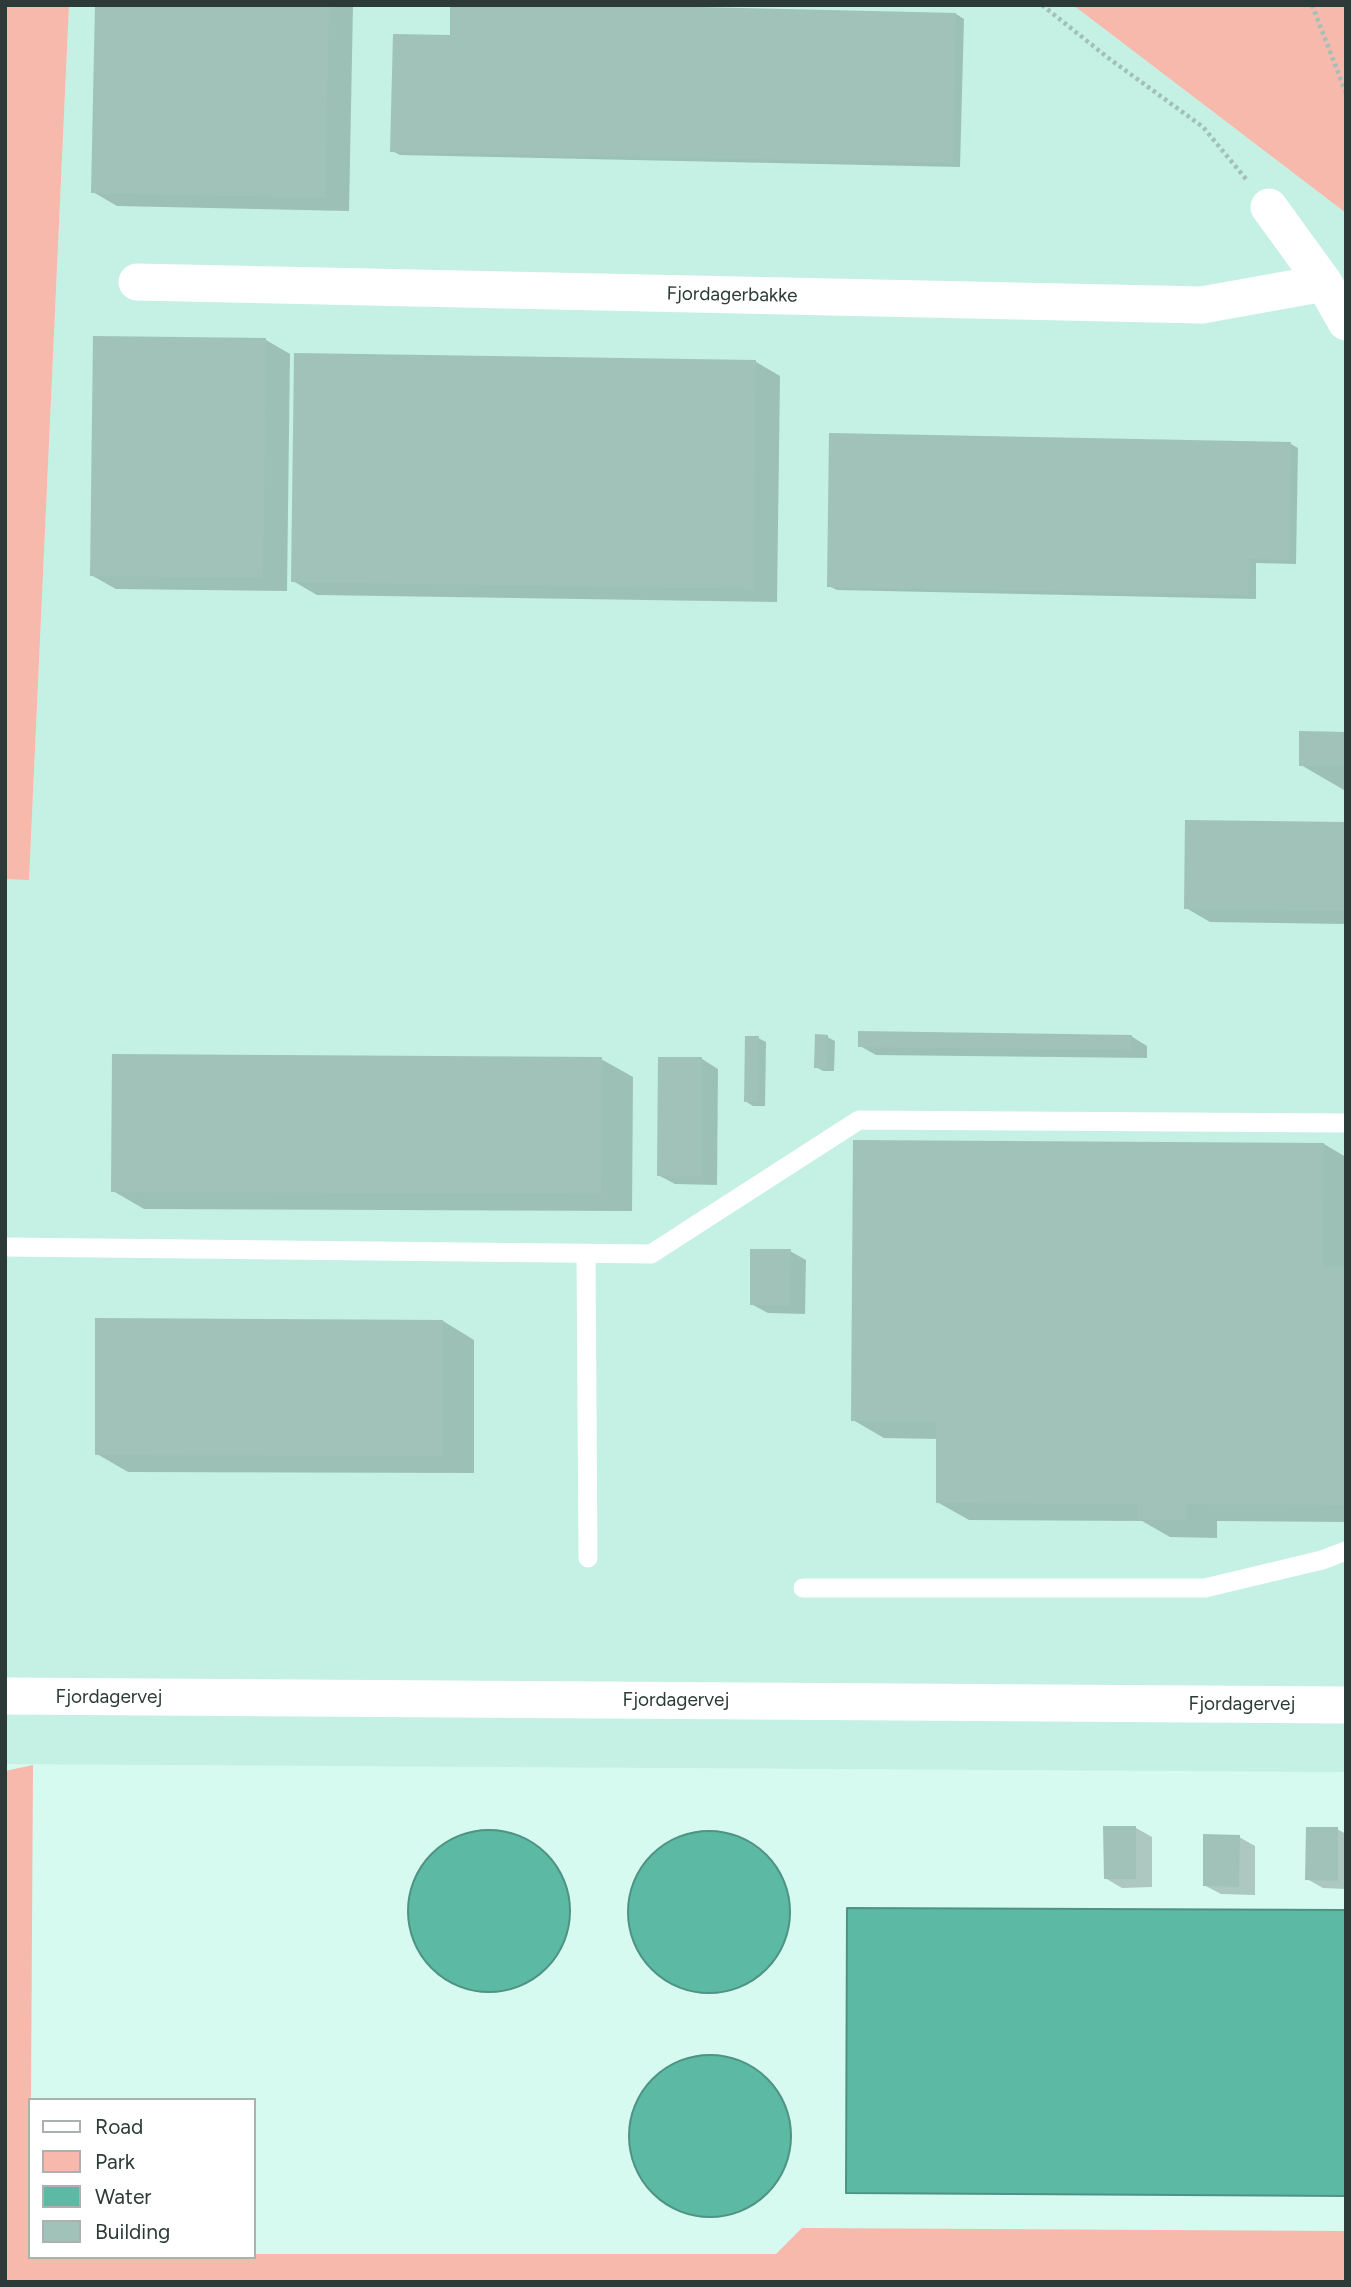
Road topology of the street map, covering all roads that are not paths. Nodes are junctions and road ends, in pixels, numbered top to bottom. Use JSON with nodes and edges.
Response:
{"nodes":[{"id":1,"x":1269,"y":207,"type":"road end"},
{"id":2,"x":137,"y":282,"type":"dead end"},
{"id":3,"x":1324,"y":283,"type":"junction"},
{"id":4,"x":1346,"y":322,"type":"edge"},
{"id":5,"x":1346,"y":1123,"type":"edge"},
{"id":6,"x":5,"y":1247,"type":"edge"},
{"id":7,"x":586,"y":1254,"type":"junction"},
{"id":8,"x":1346,"y":1550,"type":"edge"},
{"id":9,"x":588,"y":1558,"type":"dead end"},
{"id":10,"x":803,"y":1588,"type":"dead end"},
{"id":11,"x":5,"y":1696,"type":"edge"},
{"id":12,"x":1346,"y":1705,"type":"edge"}],
"edges":[{"from":1,"to":3,"type":"street"},
{"from":2,"to":3,"type":"street","name":"Fjordagerbakke"},
{"from":3,"to":4,"type":"street"},
{"from":5,"to":7,"type":"lane"},
{"from":6,"to":7,"type":"lane"},
{"from":7,"to":9,"type":"lane"},
{"from":8,"to":10,"type":"lane"},
{"from":11,"to":12,"type":"street","name":"Fjordagervej"}]}
